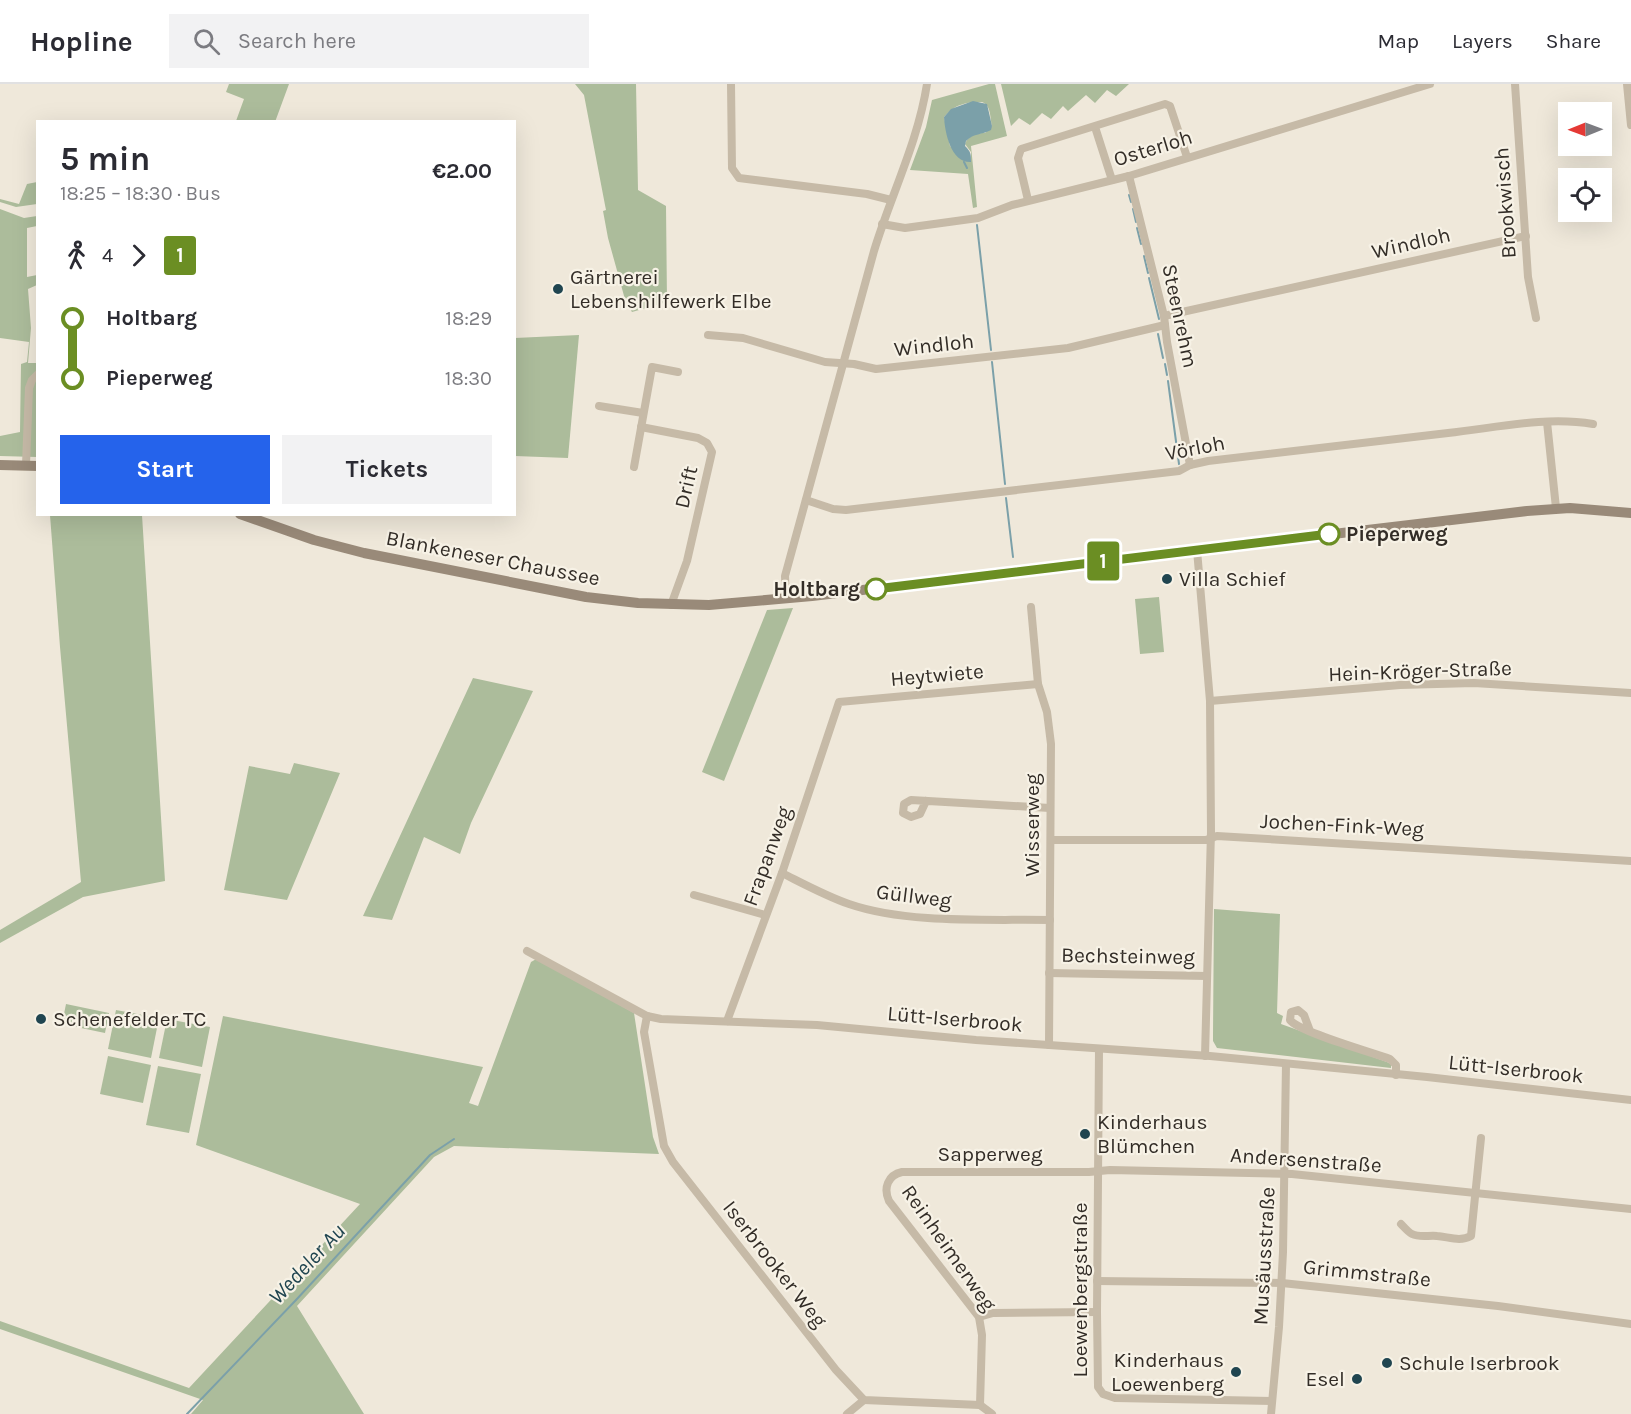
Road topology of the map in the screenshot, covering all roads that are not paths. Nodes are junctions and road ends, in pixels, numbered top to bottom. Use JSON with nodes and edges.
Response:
{"nodes":[{"id":1,"x":731,"y":84,"type":"edge"},
{"id":2,"x":927,"y":84,"type":"edge"},
{"id":3,"x":1430,"y":84,"type":"edge"},
{"id":4,"x":1515,"y":84,"type":"edge"},
{"id":5,"x":1627,"y":84,"type":"edge"},
{"id":6,"x":1631,"y":125,"type":"edge"},
{"id":7,"x":1095,"y":127,"type":"junction"},
{"id":8,"x":1187,"y":157,"type":"junction"},
{"id":9,"x":1129,"y":176,"type":"junction"},
{"id":10,"x":1112,"y":180,"type":"junction"},
{"id":11,"x":891,"y":200,"type":"junction"},
{"id":12,"x":1028,"y":200,"type":"junction"},
{"id":13,"x":882,"y":224,"type":"junction"},
{"id":14,"x":1526,"y":236,"type":"junction"},
{"id":15,"x":1164,"y":316,"type":"junction"},
{"id":16,"x":1536,"y":318,"type":"dead end"},
{"id":17,"x":1165,"y":325,"type":"junction"},
{"id":18,"x":708,"y":335,"type":"dead end"},
{"id":19,"x":845,"y":364,"type":"junction"},
{"id":20,"x":678,"y":372,"type":"dead end"},
{"id":21,"x":36,"y":376,"type":"edge"},
{"id":22,"x":599,"y":406,"type":"dead end"},
{"id":23,"x":643,"y":413,"type":"junction"},
{"id":24,"x":1547,"y":422,"type":"junction"},
{"id":25,"x":1593,"y":424,"type":"dead end"},
{"id":26,"x":641,"y":427,"type":"junction"},
{"id":27,"x":0,"y":465,"type":"edge"},
{"id":28,"x":26,"y":465,"type":"junction"},
{"id":29,"x":1190,"y":465,"type":"junction"},
{"id":30,"x":36,"y":466,"type":"edge"},
{"id":31,"x":634,"y":467,"type":"dead end"},
{"id":32,"x":806,"y":500,"type":"junction"},
{"id":33,"x":1556,"y":508,"type":"junction"},
{"id":34,"x":1631,"y":513,"type":"edge"},
{"id":35,"x":246,"y":516,"type":"edge"},
{"id":36,"x":1197,"y":550,"type":"junction"},
{"id":37,"x":786,"y":599,"type":"junction"},
{"id":38,"x":671,"y":604,"type":"junction"},
{"id":39,"x":1031,"y":607,"type":"dead end"},
{"id":40,"x":1038,"y":684,"type":"junction"},
{"id":41,"x":1631,"y":693,"type":"edge"},
{"id":42,"x":1210,"y":701,"type":"junction"},
{"id":43,"x":839,"y":702,"type":"joint"},
{"id":44,"x":926,"y":801,"type":"dead end"},
{"id":45,"x":1050,"y":808,"type":"junction"},
{"id":46,"x":1211,"y":838,"type":"junction"},
{"id":47,"x":1051,"y":840,"type":"junction"},
{"id":48,"x":1631,"y":861,"type":"edge"},
{"id":49,"x":782,"y":873,"type":"junction"},
{"id":50,"x":694,"y":895,"type":"dead end"},
{"id":51,"x":765,"y":915,"type":"junction"},
{"id":52,"x":1050,"y":920,"type":"junction"},
{"id":53,"x":527,"y":951,"type":"dead end"},
{"id":54,"x":1049,"y":973,"type":"junction"},
{"id":55,"x":1207,"y":976,"type":"junction"},
{"id":56,"x":647,"y":1016,"type":"junction"},
{"id":57,"x":727,"y":1021,"type":"junction"},
{"id":58,"x":1310,"y":1031,"type":"dead end"},
{"id":59,"x":1049,"y":1045,"type":"junction"},
{"id":60,"x":1099,"y":1049,"type":"junction"},
{"id":61,"x":1205,"y":1056,"type":"junction"},
{"id":62,"x":1286,"y":1064,"type":"junction"},
{"id":63,"x":1396,"y":1074,"type":"junction"},
{"id":64,"x":1631,"y":1100,"type":"edge"},
{"id":65,"x":1481,"y":1138,"type":"dead end"},
{"id":66,"x":1098,"y":1171,"type":"junction"},
{"id":67,"x":1285,"y":1173,"type":"junction"},
{"id":68,"x":887,"y":1183,"type":"joint"},
{"id":69,"x":1476,"y":1192,"type":"junction"},
{"id":70,"x":1631,"y":1209,"type":"edge"},
{"id":71,"x":1401,"y":1224,"type":"dead end"},
{"id":72,"x":1097,"y":1281,"type":"junction"},
{"id":73,"x":1282,"y":1283,"type":"junction"},
{"id":74,"x":1096,"y":1312,"type":"junction"},
{"id":75,"x":979,"y":1317,"type":"junction"},
{"id":76,"x":1631,"y":1324,"type":"edge"},
{"id":77,"x":1272,"y":1401,"type":"junction"},
{"id":78,"x":980,"y":1405,"type":"junction"},
{"id":79,"x":860,"y":1407,"type":"edge"},
{"id":80,"x":847,"y":1414,"type":"edge"},
{"id":81,"x":992,"y":1414,"type":"edge"},
{"id":82,"x":1271,"y":1414,"type":"edge"}],
"edges":[{"from":1,"to":11,"type":"street"},
{"from":2,"to":11,"type":"street"},
{"from":3,"to":8,"type":"street","name":"Osterloh"},
{"from":4,"to":14,"type":"street","name":"Brookwisch"},
{"from":5,"to":6,"type":"street"},
{"from":7,"to":8,"type":"street"},
{"from":7,"to":10,"type":"street"},
{"from":7,"to":12,"type":"street"},
{"from":8,"to":9,"type":"street","name":"Osterloh"},
{"from":9,"to":10,"type":"street","name":"Osterloh"},
{"from":9,"to":15,"type":"street","name":"Steenrehm"},
{"from":10,"to":12,"type":"street","name":"Osterloh"},
{"from":11,"to":13,"type":"street"},
{"from":12,"to":13,"type":"street","name":"Osterloh"},
{"from":13,"to":19,"type":"street"},
{"from":14,"to":15,"type":"street","name":"Windloh"},
{"from":14,"to":16,"type":"street","name":"Brookwisch"},
{"from":15,"to":17,"type":"street","name":"Steenrehm"},
{"from":17,"to":19,"type":"street","name":"Windloh"},
{"from":17,"to":29,"type":"street","name":"Steenrehm"},
{"from":18,"to":19,"type":"street","name":"Windloh"},
{"from":19,"to":32,"type":"street"},
{"from":20,"to":23,"type":"street"},
{"from":21,"to":28,"type":"street"},
{"from":22,"to":23,"type":"street"},
{"from":23,"to":26,"type":"street"},
{"from":24,"to":25,"type":"street","name":"Vörloh"},
{"from":24,"to":29,"type":"street","name":"Vörloh"},
{"from":24,"to":33,"type":"street"},
{"from":26,"to":31,"type":"street"},
{"from":26,"to":38,"type":"street","name":"Drift"},
{"from":27,"to":28,"type":"main road"},
{"from":28,"to":30,"type":"main road"},
{"from":29,"to":32,"type":"street","name":"Vörloh"},
{"from":32,"to":37,"type":"street"},
{"from":33,"to":34,"type":"main road","name":"Blankeneser Chaussee"},
{"from":33,"to":36,"type":"main road","name":"Blankeneser Chaussee"},
{"from":35,"to":38,"type":"main road","name":"Blankeneser Chaussee"},
{"from":36,"to":37,"type":"main road","name":"Blankeneser Chaussee"},
{"from":36,"to":42,"type":"street"},
{"from":37,"to":38,"type":"main road","name":"Blankeneser Chaussee"},
{"from":39,"to":40,"type":"street","name":"Wisserweg"},
{"from":40,"to":43,"type":"street","name":"Heytwiete"},
{"from":40,"to":45,"type":"street","name":"Wisserweg"},
{"from":41,"to":42,"type":"street","name":"Hein-Kröger-Straße"},
{"from":42,"to":46,"type":"street"},
{"from":43,"to":49,"type":"street","name":"Frapanweg"},
{"from":44,"to":45,"type":"street"},
{"from":45,"to":47,"type":"street","name":"Wisserweg"},
{"from":46,"to":47,"type":"street","name":"Jochen-Fink-Weg"},
{"from":46,"to":48,"type":"street","name":"Jochen-Fink-Weg"},
{"from":46,"to":55,"type":"street"},
{"from":47,"to":52,"type":"street","name":"Wisserweg"},
{"from":49,"to":51,"type":"street","name":"Frapanweg"},
{"from":49,"to":52,"type":"street","name":"Güllweg"},
{"from":50,"to":51,"type":"street"},
{"from":51,"to":57,"type":"street","name":"Frapanweg"},
{"from":52,"to":54,"type":"street","name":"Wisserweg"},
{"from":53,"to":56,"type":"street","name":"Lütt-Iserbrook"},
{"from":54,"to":55,"type":"street","name":"Bechsteinweg"},
{"from":54,"to":59,"type":"street","name":"Wisserweg"},
{"from":55,"to":61,"type":"street"},
{"from":56,"to":57,"type":"street","name":"Lütt-Iserbrook"},
{"from":56,"to":79,"type":"street","name":"Iserbrooker Weg"},
{"from":57,"to":59,"type":"street","name":"Lütt-Iserbrook"},
{"from":58,"to":63,"type":"street"},
{"from":59,"to":60,"type":"street","name":"Lütt-Iserbrook"},
{"from":60,"to":61,"type":"street","name":"Lütt-Iserbrook"},
{"from":60,"to":66,"type":"street","name":"Loewenbergstraße"},
{"from":61,"to":62,"type":"street","name":"Lütt-Iserbrook"},
{"from":62,"to":63,"type":"street","name":"Lütt-Iserbrook"},
{"from":62,"to":67,"type":"street","name":"Musäusstraße"},
{"from":63,"to":64,"type":"street","name":"Lütt-Iserbrook"},
{"from":65,"to":69,"type":"street"},
{"from":66,"to":67,"type":"street","name":"Andersenstraße"},
{"from":66,"to":68,"type":"street","name":"Sapperweg"},
{"from":66,"to":72,"type":"street","name":"Loewenbergstraße"},
{"from":67,"to":69,"type":"street","name":"Andersenstraße"},
{"from":67,"to":73,"type":"street","name":"Musäusstraße"},
{"from":68,"to":75,"type":"street","name":"Reinheimerweg"},
{"from":69,"to":70,"type":"street","name":"Andersenstraße"},
{"from":69,"to":71,"type":"street"},
{"from":72,"to":73,"type":"street","name":"Grimmstraße"},
{"from":72,"to":74,"type":"street","name":"Loewenbergstraße"},
{"from":73,"to":76,"type":"street","name":"Grimmstraße"},
{"from":73,"to":77,"type":"street","name":"Musäusstraße"},
{"from":74,"to":75,"type":"street"},
{"from":74,"to":77,"type":"street","name":"Loewenbergstraße"},
{"from":75,"to":78,"type":"street","name":"Reinheimerweg"},
{"from":77,"to":82,"type":"street","name":"Musäusstraße"},
{"from":78,"to":79,"type":"street"},
{"from":78,"to":81,"type":"street"},
{"from":79,"to":80,"type":"street"}]}
